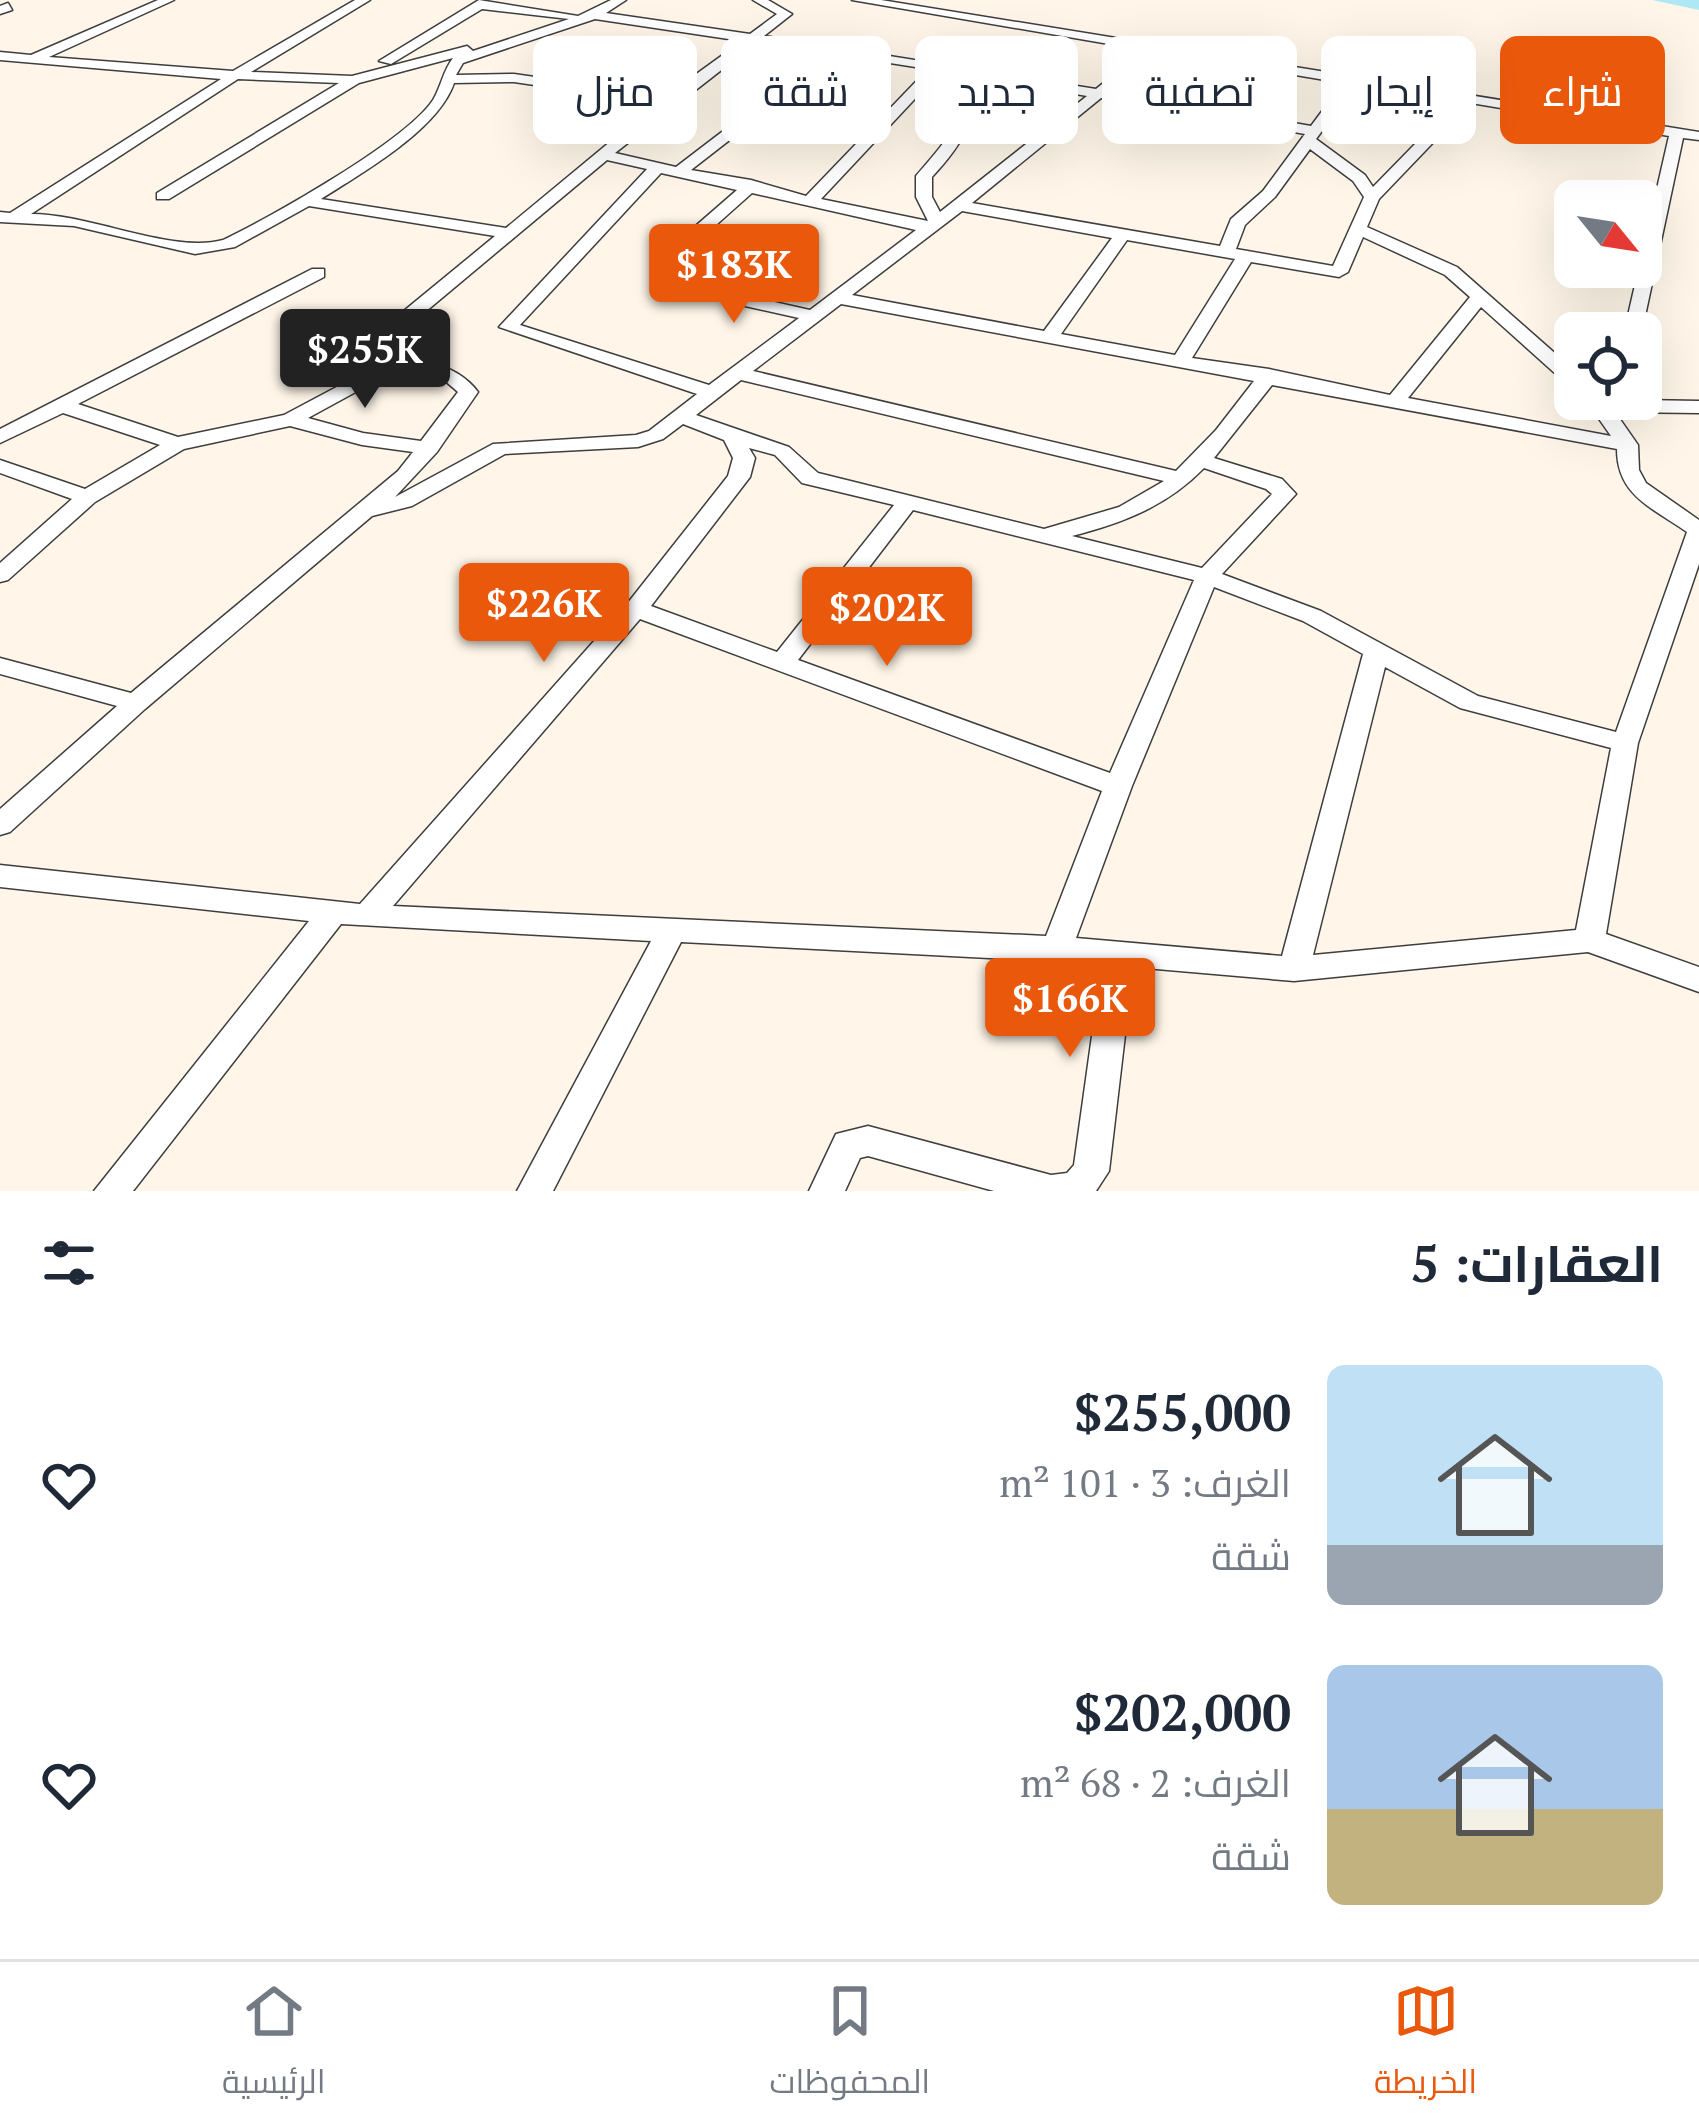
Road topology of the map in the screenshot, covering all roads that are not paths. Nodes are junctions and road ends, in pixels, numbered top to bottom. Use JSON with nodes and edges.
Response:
{"nodes":[{"id":1,"x":142,"y":0,"type":"edge"},
{"id":2,"x":364,"y":0,"type":"edge"},
{"id":3,"x":620,"y":0,"type":"edge"},
{"id":4,"x":759,"y":0,"type":"edge"},
{"id":5,"x":858,"y":0,"type":"edge"},
{"id":6,"x":165,"y":2,"type":"edge"},
{"id":7,"x":484,"y":2,"type":"edge"},
{"id":8,"x":591,"y":16,"type":"junction"},
{"id":9,"x":744,"y":36,"type":"edge"},
{"id":10,"x":754,"y":36,"type":"edge"},
{"id":11,"x":1102,"y":36,"type":"edge"},
{"id":12,"x":502,"y":42,"type":"junction"},
{"id":13,"x":0,"y":56,"type":"edge"},
{"id":14,"x":31,"y":60,"type":"junction"},
{"id":15,"x":721,"y":61,"type":"edge"},
{"id":16,"x":0,"y":73,"type":"edge"},
{"id":17,"x":234,"y":76,"type":"junction"},
{"id":18,"x":448,"y":79,"type":"junction"},
{"id":19,"x":697,"y":79,"type":"edge"},
{"id":20,"x":354,"y":80,"type":"junction"},
{"id":21,"x":533,"y":81,"type":"edge"},
{"id":22,"x":915,"y":90,"type":"edge"},
{"id":23,"x":1102,"y":94,"type":"edge"},
{"id":24,"x":1476,"y":99,"type":"edge"},
{"id":25,"x":1321,"y":122,"type":"edge"},
{"id":26,"x":721,"y":132,"type":"edge"},
{"id":27,"x":1297,"y":133,"type":"edge"},
{"id":28,"x":1677,"y":133,"type":"junction"},
{"id":29,"x":1311,"y":136,"type":"junction"},
{"id":30,"x":1699,"y":136,"type":"edge"},
{"id":31,"x":616,"y":144,"type":"edge"},
{"id":32,"x":954,"y":144,"type":"edge"},
{"id":33,"x":1423,"y":144,"type":"edge"},
{"id":34,"x":603,"y":155,"type":"junction"},
{"id":35,"x":669,"y":169,"type":"junction"},
{"id":36,"x":751,"y":185,"type":"junction"},
{"id":37,"x":163,"y":196,"type":"dead end"},
{"id":38,"x":1372,"y":197,"type":"junction"},
{"id":39,"x":812,"y":199,"type":"junction"},
{"id":40,"x":305,"y":201,"type":"junction"},
{"id":41,"x":959,"y":206,"type":"junction"},
{"id":42,"x":7,"y":218,"type":"edge"},
{"id":43,"x":933,"y":225,"type":"junction"},
{"id":44,"x":1360,"y":230,"type":"junction"},
{"id":45,"x":506,"y":232,"type":"junction"},
{"id":46,"x":1122,"y":236,"type":"junction"},
{"id":47,"x":1235,"y":255,"type":"junction"},
{"id":48,"x":318,"y":273,"type":"dead end"},
{"id":49,"x":1480,"y":296,"type":"junction"},
{"id":50,"x":837,"y":298,"type":"junction"},
{"id":51,"x":1638,"y":312,"type":"edge"},
{"id":52,"x":813,"y":316,"type":"junction"},
{"id":53,"x":1050,"y":336,"type":"junction"},
{"id":54,"x":405,"y":358,"type":"junction"},
{"id":55,"x":1181,"y":361,"type":"junction"},
{"id":56,"x":1554,"y":362,"type":"edge"},
{"id":57,"x":739,"y":374,"type":"junction"},
{"id":58,"x":1269,"y":375,"type":"junction"},
{"id":59,"x":711,"y":392,"type":"junction"},
{"id":60,"x":1397,"y":399,"type":"junction"},
{"id":61,"x":1662,"y":405,"type":"edge"},
{"id":62,"x":66,"y":407,"type":"junction"},
{"id":63,"x":1699,"y":407,"type":"edge"},
{"id":64,"x":683,"y":417,"type":"junction"},
{"id":65,"x":290,"y":420,"type":"junction"},
{"id":66,"x":1616,"y":420,"type":"edge"},
{"id":67,"x":2,"y":434,"type":"edge"},
{"id":68,"x":732,"y":436,"type":"junction"},
{"id":69,"x":177,"y":445,"type":"junction"},
{"id":70,"x":1628,"y":445,"type":"junction"},
{"id":71,"x":430,"y":448,"type":"junction"},
{"id":72,"x":0,"y":466,"type":"edge"},
{"id":73,"x":1192,"y":470,"type":"junction"},
{"id":74,"x":87,"y":496,"type":"junction"},
{"id":75,"x":906,"y":505,"type":"junction"},
{"id":76,"x":363,"y":511,"type":"junction"},
{"id":77,"x":1699,"y":530,"type":"edge"},
{"id":78,"x":1037,"y":538,"type":"junction"},
{"id":79,"x":0,"y":575,"type":"edge"},
{"id":80,"x":1208,"y":576,"type":"junction"},
{"id":81,"x":636,"y":609,"type":"junction"},
{"id":82,"x":1376,"y":653,"type":"junction"},
{"id":83,"x":782,"y":663,"type":"junction"},
{"id":84,"x":0,"y":666,"type":"edge"},
{"id":85,"x":136,"y":703,"type":"junction"},
{"id":86,"x":1625,"y":743,"type":"junction"},
{"id":87,"x":1118,"y":786,"type":"junction"},
{"id":88,"x":0,"y":825,"type":"edge"},
{"id":89,"x":0,"y":876,"type":"edge"},
{"id":90,"x":333,"y":913,"type":"junction"},
{"id":91,"x":367,"y":916,"type":"junction"},
{"id":92,"x":671,"y":932,"type":"junction"},
{"id":93,"x":1589,"y":940,"type":"junction"},
{"id":94,"x":1057,"y":948,"type":"junction"},
{"id":95,"x":1119,"y":955,"type":"junction"},
{"id":96,"x":1294,"y":969,"type":"junction"},
{"id":97,"x":1699,"y":980,"type":"edge"},
{"id":98,"x":112,"y":1191,"type":"edge"},
{"id":99,"x":535,"y":1191,"type":"edge"},
{"id":100,"x":827,"y":1191,"type":"edge"}],
"edges":[{"from":1,"to":6,"type":"street"},
{"from":2,"to":17,"type":"street"},
{"from":3,"to":8,"type":"street"},
{"from":4,"to":10,"type":"street"},
{"from":5,"to":11,"type":"street"},
{"from":6,"to":14,"type":"street"},
{"from":7,"to":8,"type":"street"},
{"from":7,"to":20,"type":"street"},
{"from":8,"to":9,"type":"street"},
{"from":8,"to":12,"type":"street"},
{"from":12,"to":18,"type":"street"},
{"from":12,"to":20,"type":"street"},
{"from":13,"to":14,"type":"street"},
{"from":14,"to":16,"type":"street"},
{"from":14,"to":17,"type":"street"},
{"from":15,"to":19,"type":"street"},
{"from":17,"to":20,"type":"street"},
{"from":17,"to":42,"type":"street"},
{"from":18,"to":21,"type":"street"},
{"from":18,"to":40,"type":"street"},
{"from":20,"to":37,"type":"street"},
{"from":22,"to":39,"type":"street"},
{"from":23,"to":41,"type":"street"},
{"from":24,"to":28,"type":"street"},
{"from":25,"to":29,"type":"street"},
{"from":26,"to":35,"type":"street"},
{"from":27,"to":29,"type":"street"},
{"from":28,"to":30,"type":"street"},
{"from":28,"to":51,"type":"street"},
{"from":29,"to":38,"type":"street"},
{"from":29,"to":47,"type":"street"},
{"from":31,"to":34,"type":"street"},
{"from":32,"to":43,"type":"street"},
{"from":33,"to":38,"type":"street"},
{"from":34,"to":35,"type":"street"},
{"from":34,"to":45,"type":"street"},
{"from":35,"to":36,"type":"street"},
{"from":35,"to":59,"type":"street"},
{"from":36,"to":39,"type":"street"},
{"from":36,"to":52,"type":"street"},
{"from":38,"to":44,"type":"street"},
{"from":39,"to":43,"type":"street"},
{"from":40,"to":42,"type":"street"},
{"from":40,"to":45,"type":"street"},
{"from":41,"to":43,"type":"street"},
{"from":41,"to":46,"type":"street"},
{"from":43,"to":50,"type":"street"},
{"from":44,"to":47,"type":"street"},
{"from":44,"to":49,"type":"street"},
{"from":45,"to":54,"type":"street"},
{"from":46,"to":47,"type":"street"},
{"from":46,"to":53,"type":"street"},
{"from":47,"to":55,"type":"street"},
{"from":48,"to":62,"type":"street"},
{"from":49,"to":56,"type":"street"},
{"from":49,"to":60,"type":"street"},
{"from":50,"to":52,"type":"street"},
{"from":50,"to":53,"type":"street"},
{"from":52,"to":57,"type":"street"},
{"from":53,"to":55,"type":"street"},
{"from":54,"to":65,"type":"street"},
{"from":54,"to":71,"type":"street"},
{"from":55,"to":58,"type":"street"},
{"from":57,"to":59,"type":"street"},
{"from":57,"to":73,"type":"street"},
{"from":58,"to":60,"type":"street"},
{"from":58,"to":73,"type":"street"},
{"from":59,"to":64,"type":"street"},
{"from":60,"to":70,"type":"street"},
{"from":61,"to":63,"type":"street"},
{"from":62,"to":67,"type":"street"},
{"from":62,"to":69,"type":"street"},
{"from":64,"to":68,"type":"street"},
{"from":64,"to":76,"type":"street"},
{"from":65,"to":69,"type":"street"},
{"from":65,"to":71,"type":"street"},
{"from":66,"to":70,"type":"street"},
{"from":68,"to":75,"type":"street"},
{"from":68,"to":81,"type":"street"},
{"from":69,"to":74,"type":"street"},
{"from":70,"to":77,"type":"street"},
{"from":71,"to":76,"type":"street"},
{"from":72,"to":74,"type":"street"},
{"from":73,"to":78,"type":"street"},
{"from":73,"to":80,"type":"street"},
{"from":74,"to":79,"type":"street"},
{"from":75,"to":78,"type":"street"},
{"from":75,"to":83,"type":"street"},
{"from":76,"to":85,"type":"street"},
{"from":77,"to":86,"type":"street"},
{"from":78,"to":80,"type":"street"},
{"from":80,"to":82,"type":"street"},
{"from":80,"to":87,"type":"street"},
{"from":81,"to":83,"type":"street"},
{"from":81,"to":91,"type":"street"},
{"from":82,"to":86,"type":"street"},
{"from":82,"to":96,"type":"street"},
{"from":83,"to":87,"type":"street"},
{"from":84,"to":85,"type":"street"},
{"from":85,"to":88,"type":"street"},
{"from":86,"to":93,"type":"street"},
{"from":87,"to":94,"type":"street"},
{"from":89,"to":90,"type":"street"},
{"from":90,"to":91,"type":"street"},
{"from":90,"to":98,"type":"street"},
{"from":91,"to":92,"type":"street"},
{"from":92,"to":94,"type":"street"},
{"from":92,"to":99,"type":"street"},
{"from":93,"to":96,"type":"street"},
{"from":93,"to":97,"type":"street"},
{"from":94,"to":95,"type":"street"},
{"from":95,"to":96,"type":"street"},
{"from":95,"to":100,"type":"street"}]}
